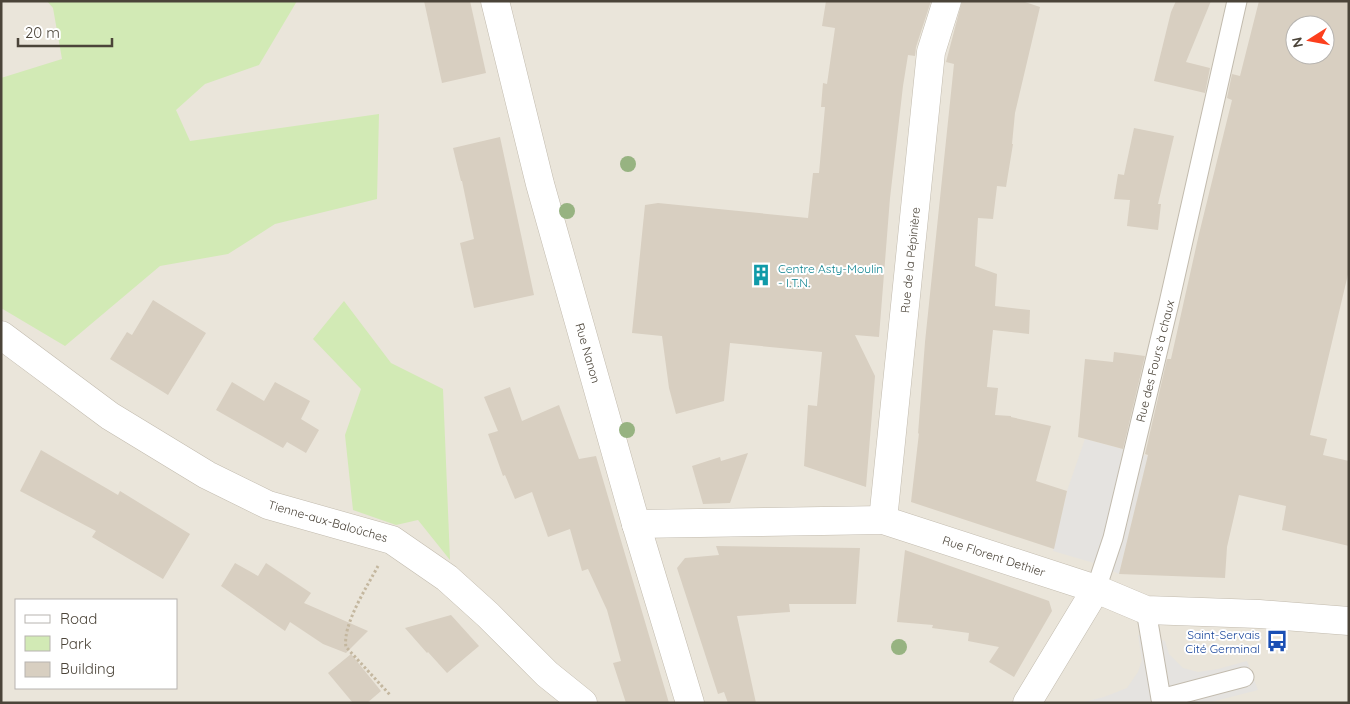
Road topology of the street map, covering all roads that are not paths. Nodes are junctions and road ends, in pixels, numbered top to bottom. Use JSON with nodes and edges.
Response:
{"nodes":[{"id":1,"x":494,"y":1,"type":"edge"},
{"id":2,"x":947,"y":1,"type":"edge"},
{"id":3,"x":1237,"y":1,"type":"edge"},
{"id":4,"x":1,"y":335,"type":"edge"},
{"id":5,"x":883,"y":520,"type":"junction"},
{"id":6,"x":636,"y":524,"type":"junction"},
{"id":7,"x":1096,"y":589,"type":"junction"},
{"id":8,"x":1146,"y":610,"type":"junction"},
{"id":9,"x":1349,"y":621,"type":"edge"},
{"id":10,"x":1244,"y":677,"type":"dead end"},
{"id":11,"x":1155,"y":701,"type":"edge"},
{"id":12,"x":583,"y":703,"type":"edge"},
{"id":13,"x":690,"y":703,"type":"edge"},
{"id":14,"x":1027,"y":703,"type":"edge"}],
"edges":[{"from":1,"to":6,"type":"street","name":"Rue Nanon"},
{"from":2,"to":5,"type":"street","name":"Rue de la Pépinière"},
{"from":3,"to":7,"type":"lane","name":"Rue des Fours à chaux"},
{"from":4,"to":12,"type":"street","name":"Tienne-aux-Baloûches"},
{"from":5,"to":6,"type":"street","name":"Rue Florent Dethier"},
{"from":5,"to":7,"type":"street","name":"Rue Florent Dethier"},
{"from":6,"to":13,"type":"street","name":"Rue Nanon"},
{"from":7,"to":8,"type":"street","name":"Rue Florent Dethier"},
{"from":7,"to":14,"type":"street","name":"Rue des Fours à chaux"},
{"from":8,"to":9,"type":"street","name":"Rue Florent Dethier"},
{"from":8,"to":11,"type":"lane"},
{"from":10,"to":11,"type":"lane"}]}
